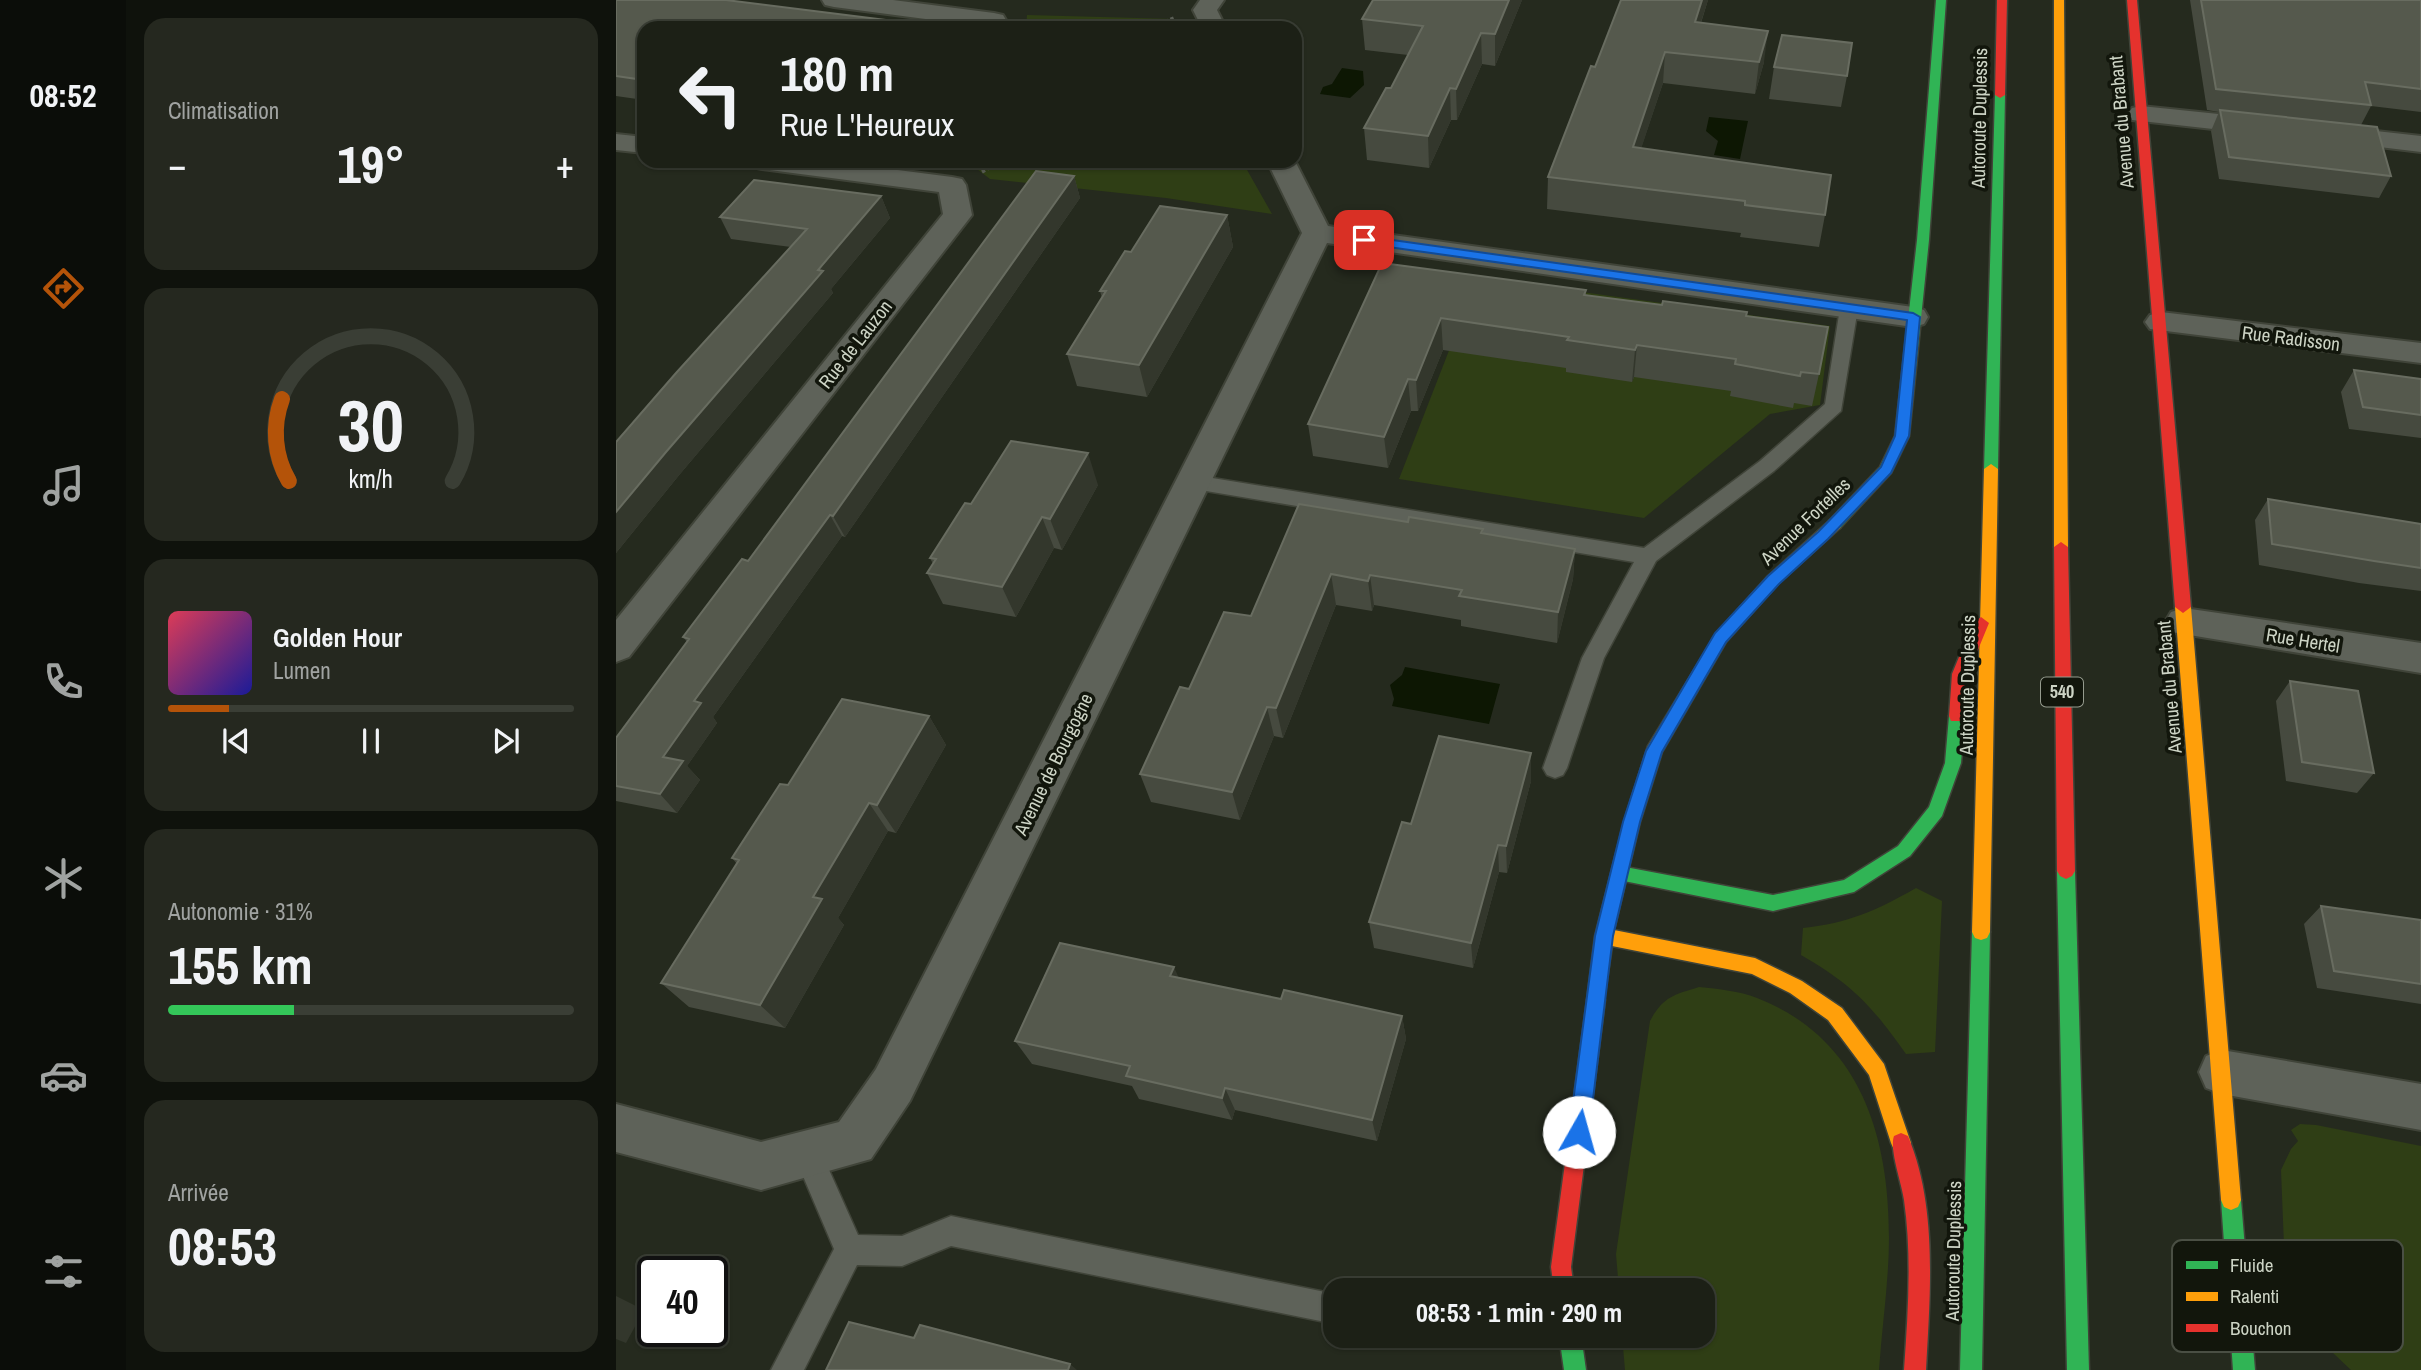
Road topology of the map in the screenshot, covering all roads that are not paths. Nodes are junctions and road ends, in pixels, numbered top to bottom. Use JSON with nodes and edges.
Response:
{"nodes":[{"id":1,"x":834,"y":0,"type":"edge"},
{"id":2,"x":1212,"y":0,"type":"edge"},
{"id":3,"x":1941,"y":0,"type":"edge"},
{"id":4,"x":2002,"y":0,"type":"edge"},
{"id":5,"x":2132,"y":0,"type":"edge"},
{"id":6,"x":2060,"y":5,"type":"edge"},
{"id":7,"x":994,"y":21,"type":"edge"},
{"id":8,"x":1210,"y":21,"type":"edge"},
{"id":9,"x":2141,"y":114,"type":"junction"},
{"id":10,"x":616,"y":142,"type":"edge"},
{"id":11,"x":637,"y":144,"type":"edge"},
{"id":12,"x":2421,"y":144,"type":"edge"},
{"id":13,"x":880,"y":168,"type":"edge"},
{"id":14,"x":1284,"y":168,"type":"edge"},
{"id":15,"x":1317,"y":233,"type":"junction"},
{"id":16,"x":1849,"y":308,"type":"junction"},
{"id":17,"x":1913,"y":317,"type":"junction"},
{"id":18,"x":2161,"y":322,"type":"junction"},
{"id":19,"x":2421,"y":354,"type":"edge"},
{"id":20,"x":1194,"y":482,"type":"junction"},
{"id":21,"x":1648,"y":556,"type":"junction"},
{"id":22,"x":1991,"y":598,"type":"junction"},
{"id":23,"x":2184,"y":622,"type":"junction"},
{"id":24,"x":616,"y":647,"type":"edge"},
{"id":25,"x":2421,"y":658,"type":"edge"},
{"id":26,"x":1555,"y":768,"type":"dead end"},
{"id":27,"x":1620,"y":874,"type":"junction"},
{"id":28,"x":1604,"y":936,"type":"junction"},
{"id":29,"x":2222,"y":1072,"type":"junction"},
{"id":30,"x":2421,"y":1107,"type":"edge"},
{"id":31,"x":616,"y":1128,"type":"edge"},
{"id":32,"x":808,"y":1155,"type":"junction"},
{"id":33,"x":2234,"y":1240,"type":"edge"},
{"id":34,"x":849,"y":1250,"type":"junction"},
{"id":35,"x":1562,"y":1278,"type":"edge"},
{"id":36,"x":1323,"y":1307,"type":"edge"},
{"id":37,"x":1572,"y":1348,"type":"edge"},
{"id":38,"x":2243,"y":1352,"type":"edge"},
{"id":39,"x":787,"y":1370,"type":"edge"},
{"id":40,"x":1575,"y":1370,"type":"edge"},
{"id":41,"x":1915,"y":1370,"type":"edge"},
{"id":42,"x":1971,"y":1370,"type":"edge"},
{"id":43,"x":2078,"y":1370,"type":"edge"},
{"id":44,"x":2244,"y":1370,"type":"edge"}],
"edges":[{"from":1,"to":7,"type":"street"},
{"from":2,"to":8,"type":"street"},
{"from":3,"to":17,"type":"main road","name":"Avenue Fortelles"},
{"from":4,"to":22,"type":"main road","name":"Autoroute Duplessis"},
{"from":5,"to":9,"type":"main road","name":"Avenue du Brabant"},
{"from":6,"to":43,"type":"main road","number":"540"},
{"from":9,"to":12,"type":"street"},
{"from":9,"to":18,"type":"main road","name":"Avenue du Brabant"},
{"from":10,"to":11,"type":"street"},
{"from":13,"to":24,"type":"street","name":"Rue de Lauzon"},
{"from":14,"to":15,"type":"street"},
{"from":15,"to":16,"type":"street"},
{"from":15,"to":20,"type":"street","name":"Avenue de Bourgogne"},
{"from":16,"to":17,"type":"street"},
{"from":16,"to":21,"type":"lane"},
{"from":17,"to":27,"type":"main road","name":"Avenue Fortelles"},
{"from":18,"to":19,"type":"street","name":"Rue Radisson"},
{"from":18,"to":23,"type":"main road","name":"Avenue du Brabant"},
{"from":20,"to":21,"type":"lane"},
{"from":20,"to":32,"type":"street","name":"Avenue de Bourgogne"},
{"from":21,"to":26,"type":"lane"},
{"from":22,"to":27,"type":"main road"},
{"from":22,"to":42,"type":"main road","name":"Autoroute Duplessis"},
{"from":23,"to":25,"type":"street","name":"Rue Hertel"},
{"from":23,"to":29,"type":"main road","name":"Avenue du Brabant"},
{"from":27,"to":28,"type":"main road","name":"Avenue Fortelles"},
{"from":28,"to":35,"type":"main road","name":"Avenue Fortelles"},
{"from":28,"to":41,"type":"main road"},
{"from":29,"to":30,"type":"street"},
{"from":29,"to":33,"type":"main road","name":"Avenue du Brabant"},
{"from":31,"to":32,"type":"street","name":"Avenue de Bourgogne"},
{"from":32,"to":34,"type":"lane"},
{"from":34,"to":36,"type":"lane"},
{"from":34,"to":39,"type":"lane"},
{"from":37,"to":40,"type":"main road"},
{"from":38,"to":44,"type":"main road","name":"Avenue du Brabant"}]}
